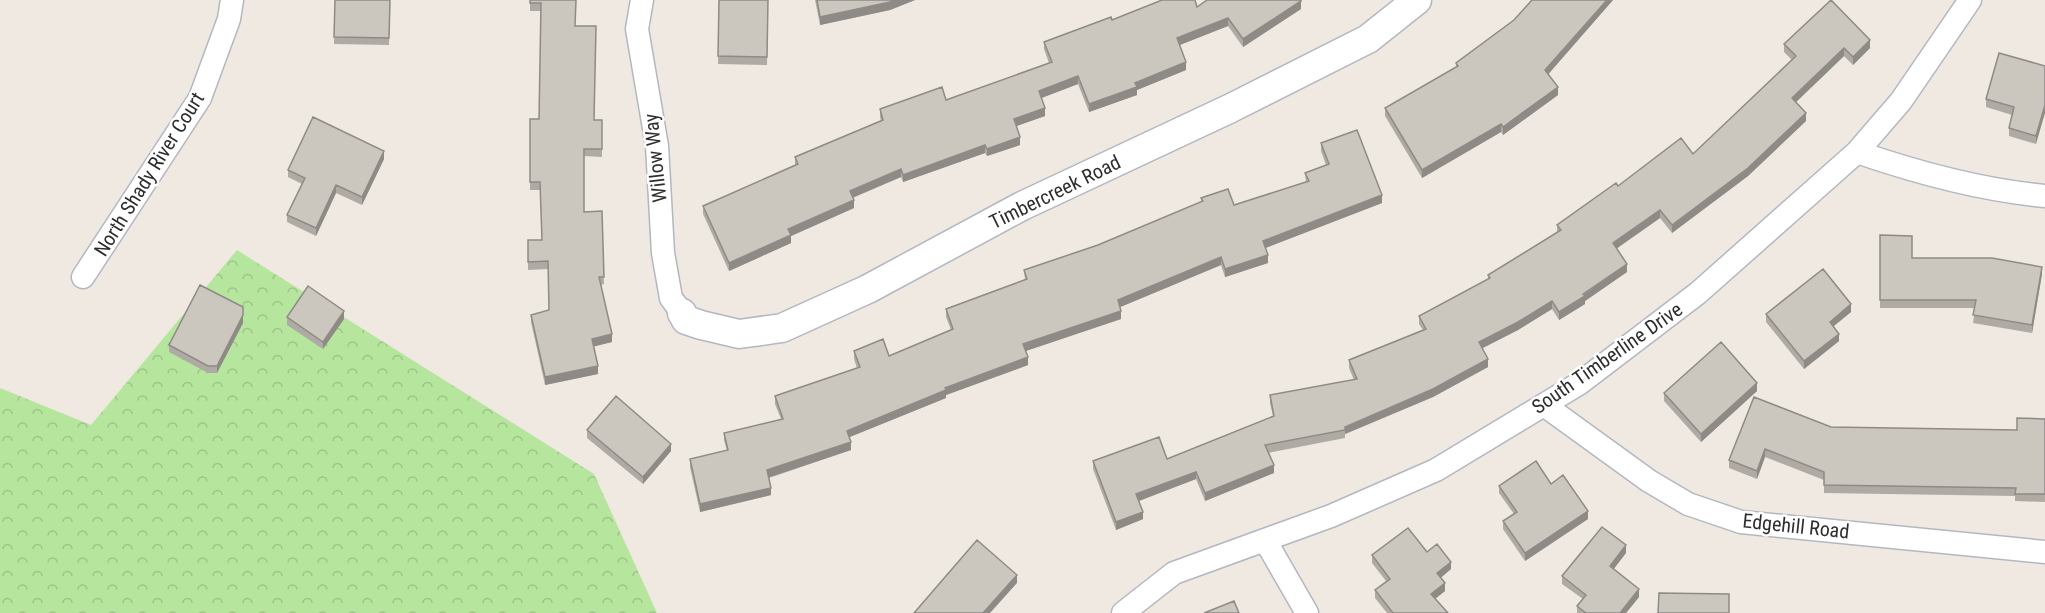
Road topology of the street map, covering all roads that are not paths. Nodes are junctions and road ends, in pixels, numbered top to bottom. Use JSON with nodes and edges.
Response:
{"nodes":[{"id":1,"x":232,"y":0,"type":"edge"},
{"id":2,"x":642,"y":0,"type":"edge"},
{"id":3,"x":1417,"y":0,"type":"edge"},
{"id":4,"x":1970,"y":0,"type":"edge"},
{"id":5,"x":1857,"y":152,"type":"junction"},
{"id":6,"x":2045,"y":196,"type":"edge"},
{"id":7,"x":83,"y":277,"type":"dead end"},
{"id":8,"x":682,"y":313,"type":"joint"},
{"id":9,"x":1544,"y":405,"type":"junction"},
{"id":10,"x":1265,"y":540,"type":"junction"},
{"id":11,"x":2045,"y":552,"type":"edge"},
{"id":12,"x":1123,"y":613,"type":"edge"},
{"id":13,"x":1307,"y":613,"type":"edge"}],
"edges":[{"from":1,"to":7,"type":"street","name":"North Shady River Court"},
{"from":2,"to":8,"type":"street","name":"Willow Way"},
{"from":3,"to":8,"type":"street","name":"Timbercreek Road"},
{"from":4,"to":5,"type":"street","name":"South Timberline Drive"},
{"from":5,"to":6,"type":"street"},
{"from":5,"to":9,"type":"street","name":"South Timberline Drive"},
{"from":9,"to":10,"type":"street","name":"South Timberline Drive"},
{"from":9,"to":11,"type":"street","name":"Edgehill Road"},
{"from":10,"to":12,"type":"street","name":"South Timberline Drive"},
{"from":10,"to":13,"type":"street"}]}
